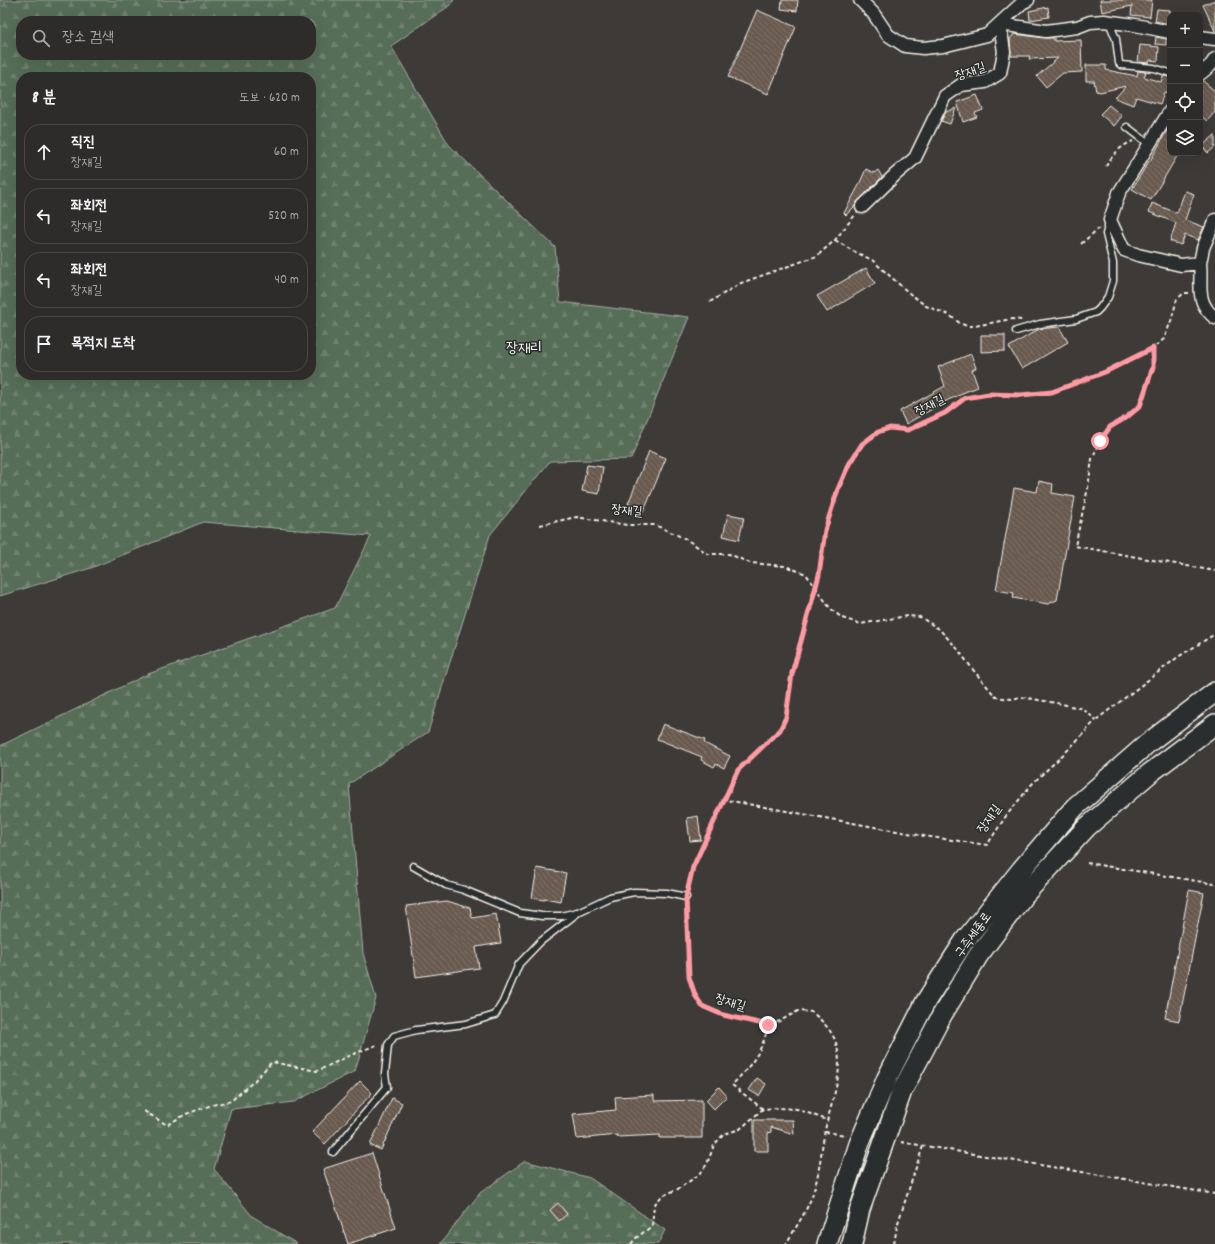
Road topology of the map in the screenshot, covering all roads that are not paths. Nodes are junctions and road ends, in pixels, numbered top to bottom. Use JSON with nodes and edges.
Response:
{"nodes":[{"id":1,"x":860,"y":0,"type":"edge"},
{"id":2,"x":1028,"y":0,"type":"edge"},
{"id":3,"x":1109,"y":22,"type":"junction"},
{"id":4,"x":1000,"y":24,"type":"junction"},
{"id":5,"x":1167,"y":31,"type":"edge"},
{"id":6,"x":1203,"y":37,"type":"edge"},
{"id":7,"x":1215,"y":39,"type":"edge"},
{"id":8,"x":1215,"y":59,"type":"edge"},
{"id":9,"x":1167,"y":72,"type":"edge"},
{"id":10,"x":1203,"y":72,"type":"edge"},
{"id":11,"x":1167,"y":115,"type":"edge"},
{"id":12,"x":1127,"y":127,"type":"dead end"},
{"id":13,"x":1145,"y":141,"type":"junction"},
{"id":14,"x":862,"y":206,"type":"road end"},
{"id":15,"x":1110,"y":220,"type":"junction"},
{"id":16,"x":1215,"y":220,"type":"edge"},
{"id":17,"x":1200,"y":263,"type":"junction"},
{"id":18,"x":1215,"y":318,"type":"edge"},
{"id":19,"x":1016,"y":331,"type":"dead end"},
{"id":20,"x":1215,"y":692,"type":"edge"},
{"id":21,"x":1215,"y":724,"type":"edge"},
{"id":22,"x":413,"y":866,"type":"dead end"},
{"id":23,"x":686,"y":897,"type":"road end"},
{"id":24,"x":580,"y":911,"type":"junction"},
{"id":25,"x":334,"y":1152,"type":"dead end"},
{"id":26,"x":827,"y":1244,"type":"edge"},
{"id":27,"x":852,"y":1244,"type":"edge"}],
"edges":[{"from":1,"to":4,"type":"street"},
{"from":2,"to":4,"type":"street"},
{"from":3,"to":4,"type":"street"},
{"from":3,"to":5,"type":"street"},
{"from":3,"to":9,"type":"lane"},
{"from":4,"to":14,"type":"street","name":"장재길"},
{"from":6,"to":7,"type":"street"},
{"from":8,"to":10,"type":"street"},
{"from":11,"to":13,"type":"street"},
{"from":12,"to":13,"type":"lane"},
{"from":13,"to":15,"type":"street"},
{"from":15,"to":17,"type":"street"},
{"from":15,"to":19,"type":"lane"},
{"from":16,"to":17,"type":"street"},
{"from":17,"to":18,"type":"street"},
{"from":20,"to":26,"type":"highway","name":"구즉세종로"},
{"from":21,"to":27,"type":"highway","name":"구즉세종로"},
{"from":22,"to":24,"type":"lane"},
{"from":23,"to":24,"type":"lane"},
{"from":24,"to":25,"type":"lane"}]}
